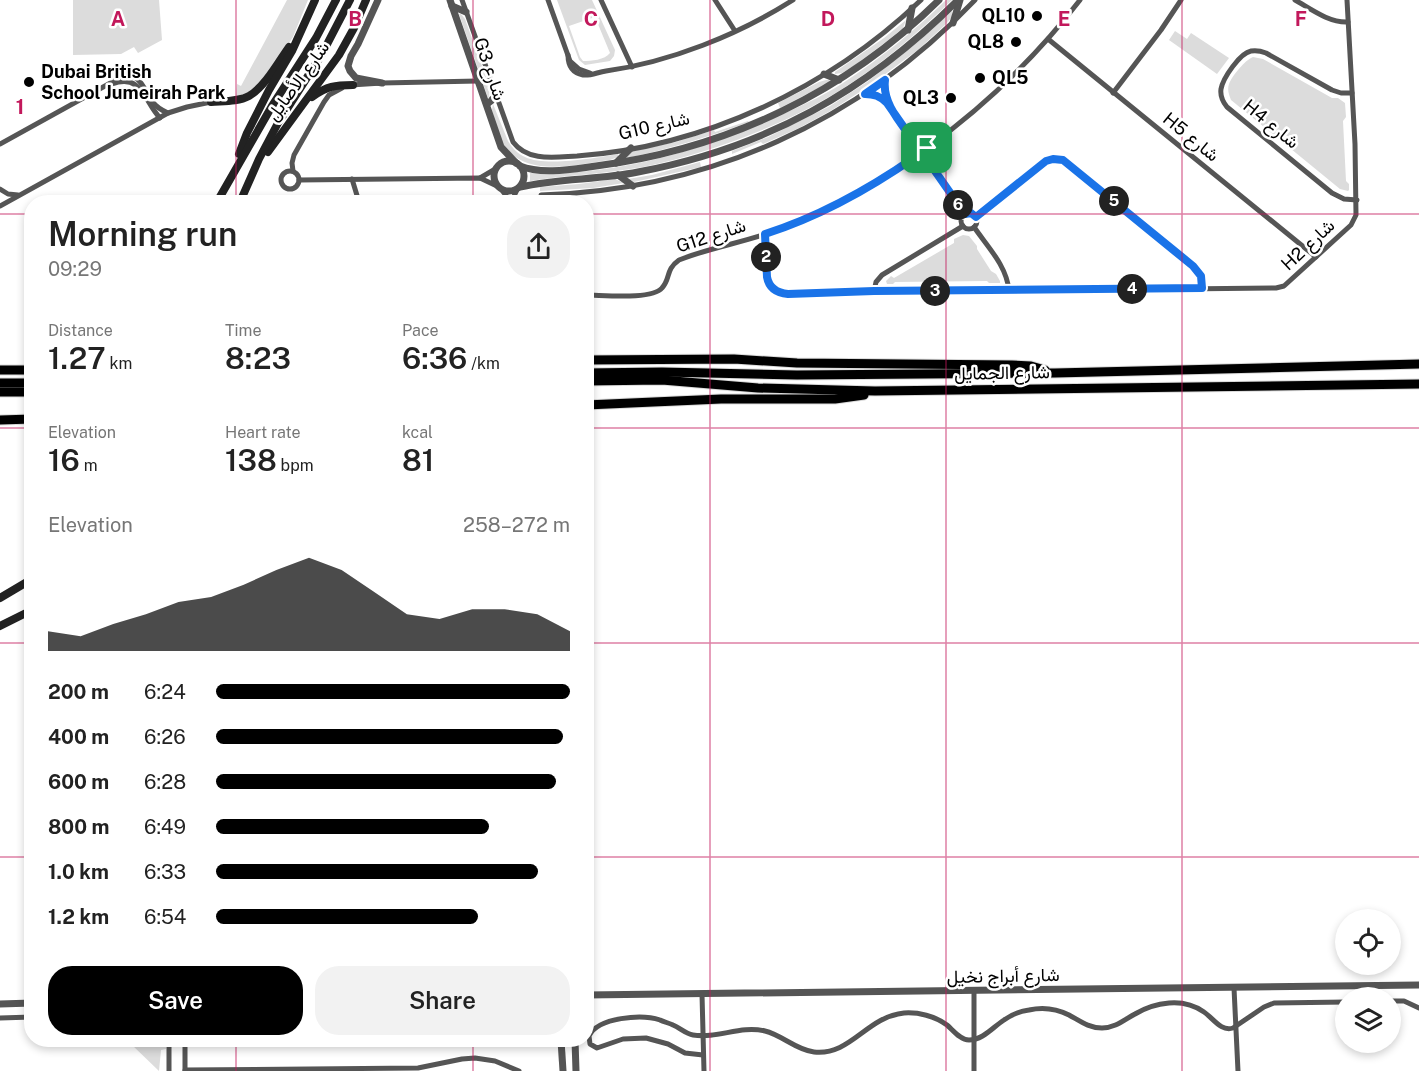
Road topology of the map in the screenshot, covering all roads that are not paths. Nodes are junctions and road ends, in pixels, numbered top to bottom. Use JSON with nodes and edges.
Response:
{"nodes":[{"id":1,"x":315,"y":0,"type":"edge"},
{"id":2,"x":336,"y":0,"type":"edge"},
{"id":3,"x":350,"y":0,"type":"edge"},
{"id":4,"x":366,"y":0,"type":"edge"},
{"id":5,"x":378,"y":0,"type":"edge"},
{"id":6,"x":462,"y":0,"type":"edge"},
{"id":7,"x":548,"y":0,"type":"edge"},
{"id":8,"x":601,"y":0,"type":"edge"},
{"id":9,"x":715,"y":0,"type":"edge"},
{"id":10,"x":793,"y":0,"type":"edge"},
{"id":11,"x":921,"y":0,"type":"edge"},
{"id":12,"x":939,"y":0,"type":"edge"},
{"id":13,"x":959,"y":0,"type":"edge"},
{"id":14,"x":975,"y":0,"type":"edge"},
{"id":15,"x":1080,"y":0,"type":"edge"},
{"id":16,"x":1181,"y":0,"type":"edge"},
{"id":17,"x":1294,"y":0,"type":"edge"},
{"id":18,"x":1347,"y":0,"type":"edge"},
{"id":19,"x":452,"y":3,"type":"edge"},
{"id":20,"x":912,"y":8,"type":"junction"},
{"id":21,"x":466,"y":12,"type":"junction"},
{"id":22,"x":1348,"y":22,"type":"junction"},
{"id":23,"x":952,"y":23,"type":"junction"},
{"id":24,"x":301,"y":29,"type":"junction"},
{"id":25,"x":908,"y":30,"type":"junction"},
{"id":26,"x":735,"y":31,"type":"junction"},
{"id":27,"x":1048,"y":39,"type":"junction"},
{"id":28,"x":632,"y":67,"type":"junction"},
{"id":29,"x":824,"y":74,"type":"junction"},
{"id":30,"x":839,"y":80,"type":"junction"},
{"id":31,"x":885,"y":80,"type":"junction"},
{"id":32,"x":478,"y":81,"type":"junction"},
{"id":33,"x":382,"y":83,"type":"junction"},
{"id":34,"x":353,"y":85,"type":"junction"},
{"id":35,"x":1113,"y":93,"type":"junction"},
{"id":36,"x":1352,"y":93,"type":"junction"},
{"id":37,"x":496,"y":94,"type":"junction"},
{"id":38,"x":865,"y":94,"type":"junction"},
{"id":39,"x":304,"y":102,"type":"junction"},
{"id":40,"x":207,"y":103,"type":"joint"},
{"id":41,"x":887,"y":103,"type":"junction"},
{"id":42,"x":486,"y":104,"type":"junction"},
{"id":43,"x":154,"y":107,"type":"junction"},
{"id":44,"x":168,"y":113,"type":"junction"},
{"id":45,"x":161,"y":117,"type":"junction"},
{"id":46,"x":150,"y":123,"type":"junction"},
{"id":47,"x":0,"y":144,"type":"edge"},
{"id":48,"x":917,"y":146,"type":"junction"},
{"id":49,"x":501,"y":147,"type":"junction"},
{"id":50,"x":631,"y":148,"type":"junction"},
{"id":51,"x":927,"y":148,"type":"junction"},
{"id":52,"x":915,"y":157,"type":"junction"},
{"id":53,"x":926,"y":159,"type":"junction"},
{"id":54,"x":615,"y":163,"type":"junction"},
{"id":55,"x":518,"y":164,"type":"junction"},
{"id":56,"x":498,"y":167,"type":"junction"},
{"id":57,"x":293,"y":171,"type":"junction"},
{"id":58,"x":234,"y":172,"type":"junction"},
{"id":59,"x":618,"y":175,"type":"junction"},
{"id":60,"x":251,"y":177,"type":"junction"},
{"id":61,"x":480,"y":178,"type":"junction"},
{"id":62,"x":352,"y":179,"type":"junction"},
{"id":63,"x":299,"y":180,"type":"junction"},
{"id":64,"x":633,"y":186,"type":"junction"},
{"id":65,"x":500,"y":188,"type":"junction"},
{"id":66,"x":519,"y":188,"type":"junction"},
{"id":67,"x":0,"y":189,"type":"edge"},
{"id":68,"x":20,"y":195,"type":"junction"},
{"id":69,"x":221,"y":195,"type":"edge"},
{"id":70,"x":243,"y":195,"type":"edge"},
{"id":71,"x":357,"y":195,"type":"edge"},
{"id":72,"x":506,"y":195,"type":"edge"},
{"id":73,"x":515,"y":195,"type":"edge"},
{"id":74,"x":541,"y":195,"type":"dead end"},
{"id":75,"x":1357,"y":200,"type":"junction"},
{"id":76,"x":0,"y":206,"type":"edge"},
{"id":77,"x":965,"y":214,"type":"junction"},
{"id":78,"x":976,"y":217,"type":"junction"},
{"id":79,"x":963,"y":226,"type":"junction"},
{"id":80,"x":974,"y":227,"type":"junction"},
{"id":81,"x":765,"y":234,"type":"junction"},
{"id":82,"x":1316,"y":257,"type":"junction"},
{"id":83,"x":1202,"y":288,"type":"junction"},
{"id":84,"x":874,"y":291,"type":"junction"},
{"id":85,"x":1009,"y":291,"type":"junction"},
{"id":86,"x":594,"y":296,"type":"edge"},
{"id":87,"x":594,"y":360,"type":"edge"},
{"id":88,"x":1419,"y":364,"type":"edge"},
{"id":89,"x":0,"y":370,"type":"edge"},
{"id":90,"x":24,"y":370,"type":"edge"},
{"id":91,"x":594,"y":373,"type":"edge"},
{"id":92,"x":1056,"y":373,"type":"junction"},
{"id":93,"x":594,"y":381,"type":"edge"},
{"id":94,"x":24,"y":382,"type":"edge"},
{"id":95,"x":0,"y":383,"type":"edge"},
{"id":96,"x":1419,"y":384,"type":"edge"},
{"id":97,"x":875,"y":391,"type":"junction"},
{"id":98,"x":0,"y":392,"type":"edge"},
{"id":99,"x":24,"y":392,"type":"edge"},
{"id":100,"x":594,"y":405,"type":"edge"},
{"id":101,"x":24,"y":419,"type":"edge"},
{"id":102,"x":0,"y":420,"type":"edge"},
{"id":103,"x":24,"y":584,"type":"edge"},
{"id":104,"x":0,"y":598,"type":"edge"},
{"id":105,"x":24,"y":614,"type":"edge"},
{"id":106,"x":0,"y":626,"type":"edge"},
{"id":107,"x":1419,"y":985,"type":"edge"},
{"id":108,"x":1234,"y":988,"type":"junction"},
{"id":109,"x":974,"y":991,"type":"junction"},
{"id":110,"x":702,"y":994,"type":"junction"},
{"id":111,"x":594,"y":995,"type":"edge"},
{"id":112,"x":1401,"y":1001,"type":"edge"},
{"id":113,"x":1335,"y":1002,"type":"edge"},
{"id":114,"x":24,"y":1003,"type":"edge"},
{"id":115,"x":0,"y":1004,"type":"edge"},
{"id":116,"x":1419,"y":1008,"type":"edge"},
{"id":117,"x":24,"y":1017,"type":"edge"},
{"id":118,"x":0,"y":1018,"type":"edge"},
{"id":119,"x":1235,"y":1027,"type":"junction"},
{"id":120,"x":594,"y":1030,"type":"edge"},
{"id":121,"x":703,"y":1035,"type":"junction"},
{"id":122,"x":974,"y":1039,"type":"junction"},
{"id":123,"x":594,"y":1046,"type":"edge"},
{"id":124,"x":169,"y":1047,"type":"edge"},
{"id":125,"x":185,"y":1047,"type":"edge"},
{"id":126,"x":561,"y":1047,"type":"edge"},
{"id":127,"x":575,"y":1047,"type":"edge"},
{"id":128,"x":703,"y":1055,"type":"junction"},
{"id":129,"x":185,"y":1070,"type":"edge"},
{"id":130,"x":563,"y":1070,"type":"edge"},
{"id":131,"x":169,"y":1071,"type":"edge"},
{"id":132,"x":519,"y":1071,"type":"edge"},
{"id":133,"x":575,"y":1071,"type":"edge"},
{"id":134,"x":704,"y":1071,"type":"edge"},
{"id":135,"x":974,"y":1071,"type":"edge"},
{"id":136,"x":1238,"y":1071,"type":"edge"}],
"edges":[{"from":1,"to":24,"type":"main road","name":"شارع الأصايل"},
{"from":2,"to":58,"type":"main road","name":"شارع الأصايل"},
{"from":3,"to":60,"type":"main road","name":"شارع الأصايل"},
{"from":4,"to":39,"type":"main road","name":"شارع الأصايل"},
{"from":5,"to":33,"type":"street"},
{"from":6,"to":21,"type":"street","name":"G10 شارع"},
{"from":7,"to":28,"type":"street"},
{"from":8,"to":28,"type":"street"},
{"from":9,"to":26,"type":"street"},
{"from":10,"to":26,"type":"street"},
{"from":11,"to":20,"type":"street","name":"G10 شارع"},
{"from":12,"to":25,"type":"street","name":"G10 شارع"},
{"from":13,"to":23,"type":"street"},
{"from":13,"to":59,"type":"street"},
{"from":14,"to":23,"type":"street"},
{"from":15,"to":27,"type":"street"},
{"from":16,"to":35,"type":"street"},
{"from":17,"to":22,"type":"street"},
{"from":18,"to":22,"type":"street","name":"H2 شارع"},
{"from":19,"to":21,"type":"street"},
{"from":19,"to":32,"type":"street","name":"G3 شارع"},
{"from":20,"to":25,"type":"street"},
{"from":20,"to":29,"type":"street","name":"G10 شارع"},
{"from":21,"to":37,"type":"street","name":"G10 شارع"},
{"from":22,"to":36,"type":"street","name":"H2 شارع"},
{"from":23,"to":31,"type":"street"},
{"from":24,"to":40,"type":"main road"},
{"from":24,"to":58,"type":"main road","name":"شارع الأصايل"},
{"from":25,"to":30,"type":"street","name":"G10 شارع"},
{"from":26,"to":28,"type":"street"},
{"from":27,"to":35,"type":"street","name":"H5 شارع"},
{"from":27,"to":51,"type":"street"},
{"from":29,"to":30,"type":"street"},
{"from":29,"to":50,"type":"street","name":"G10 شارع"},
{"from":30,"to":54,"type":"street","name":"G10 شارع"},
{"from":31,"to":38,"type":"street"},
{"from":31,"to":41,"type":"street"},
{"from":32,"to":33,"type":"street"},
{"from":32,"to":42,"type":"street","name":"G3 شارع"},
{"from":33,"to":34,"type":"street"},
{"from":34,"to":39,"type":"main road"},
{"from":34,"to":57,"type":"street"},
{"from":35,"to":82,"type":"street","name":"H5 شارع"},
{"from":36,"to":75,"type":"street","name":"H2 شارع"},
{"from":36,"to":75,"type":"street","name":"H4 شارع"},
{"from":37,"to":42,"type":"street"},
{"from":37,"to":50,"type":"street","name":"G10 شارع"},
{"from":38,"to":41,"type":"street"},
{"from":38,"to":64,"type":"street"},
{"from":39,"to":60,"type":"main road","name":"شارع الأصايل"},
{"from":40,"to":44,"type":"street"},
{"from":41,"to":48,"type":"street"},
{"from":42,"to":49,"type":"street","name":"G3 شارع"},
{"from":43,"to":44,"type":"street"},
{"from":43,"to":45,"type":"street"},
{"from":43,"to":46,"type":"street"},
{"from":43,"to":47,"type":"street"},
{"from":44,"to":45,"type":"street"},
{"from":45,"to":46,"type":"street"},
{"from":46,"to":68,"type":"street"},
{"from":48,"to":51,"type":"street"},
{"from":48,"to":52,"type":"street"},
{"from":49,"to":55,"type":"street","name":"G3 شارع"},
{"from":49,"to":56,"type":"street","name":"G3 شارع"},
{"from":50,"to":54,"type":"street"},
{"from":51,"to":53,"type":"street"},
{"from":52,"to":53,"type":"street"},
{"from":52,"to":81,"type":"street","name":"G12 شارع"},
{"from":53,"to":77,"type":"street"},
{"from":54,"to":55,"type":"street","name":"G10 شارع"},
{"from":55,"to":56,"type":"street"},
{"from":55,"to":66,"type":"street"},
{"from":56,"to":61,"type":"street"},
{"from":56,"to":65,"type":"street"},
{"from":57,"to":63,"type":"street"},
{"from":57,"to":63,"type":"street"},
{"from":58,"to":69,"type":"main road","name":"شارع الأصايل"},
{"from":59,"to":64,"type":"street"},
{"from":59,"to":66,"type":"street"},
{"from":60,"to":70,"type":"main road","name":"شارع الأصايل"},
{"from":61,"to":62,"type":"street"},
{"from":61,"to":65,"type":"street"},
{"from":62,"to":63,"type":"street"},
{"from":62,"to":71,"type":"street"},
{"from":64,"to":74,"type":"street"},
{"from":65,"to":66,"type":"street"},
{"from":65,"to":72,"type":"street"},
{"from":66,"to":73,"type":"street"},
{"from":67,"to":68,"type":"street"},
{"from":68,"to":76,"type":"street"},
{"from":75,"to":82,"type":"street","name":"H2 شارع"},
{"from":77,"to":78,"type":"street"},
{"from":77,"to":79,"type":"street"},
{"from":78,"to":80,"type":"street"},
{"from":78,"to":83,"type":"street"},
{"from":79,"to":80,"type":"street"},
{"from":79,"to":84,"type":"street"},
{"from":80,"to":85,"type":"street"},
{"from":81,"to":84,"type":"street","name":"H2 شارع"},
{"from":81,"to":86,"type":"street","name":"G12 شارع"},
{"from":82,"to":83,"type":"street","name":"H2 شارع"},
{"from":83,"to":85,"type":"street","name":"H2 شارع"},
{"from":84,"to":85,"type":"street","name":"H2 شارع"},
{"from":87,"to":92,"type":"main road"},
{"from":88,"to":92,"type":"main road","name":"شارع الجمايل"},
{"from":89,"to":90,"type":"main road"},
{"from":91,"to":92,"type":"main road","name":"شارع الجمايل"},
{"from":93,"to":97,"type":"main road","name":"شارع الجمايل"},
{"from":94,"to":95,"type":"main road"},
{"from":96,"to":97,"type":"main road","name":"شارع الجمايل"},
{"from":97,"to":100,"type":"main road"},
{"from":98,"to":99,"type":"main road"},
{"from":101,"to":102,"type":"main road"},
{"from":103,"to":104,"type":"main road"},
{"from":105,"to":106,"type":"main road"},
{"from":107,"to":108,"type":"street","name":"شارع أبراج نخيل"},
{"from":108,"to":109,"type":"street","name":"شارع أبراج نخيل"},
{"from":108,"to":119,"type":"street"},
{"from":109,"to":110,"type":"street","name":"شارع أبراج نخيل"},
{"from":109,"to":122,"type":"street"},
{"from":110,"to":111,"type":"street","name":"شارع أبراج نخيل"},
{"from":110,"to":121,"type":"street"},
{"from":112,"to":116,"type":"street"},
{"from":113,"to":119,"type":"street"},
{"from":114,"to":115,"type":"street"},
{"from":117,"to":118,"type":"street"},
{"from":119,"to":122,"type":"street"},
{"from":119,"to":136,"type":"street"},
{"from":120,"to":121,"type":"street"},
{"from":121,"to":122,"type":"street"},
{"from":121,"to":128,"type":"street"},
{"from":122,"to":135,"type":"street"},
{"from":123,"to":128,"type":"street"},
{"from":124,"to":131,"type":"street"},
{"from":125,"to":129,"type":"street"},
{"from":126,"to":130,"type":"street"},
{"from":127,"to":133,"type":"street"},
{"from":128,"to":134,"type":"street"},
{"from":129,"to":132,"type":"street"},
{"from":130,"to":133,"type":"street"}]}
